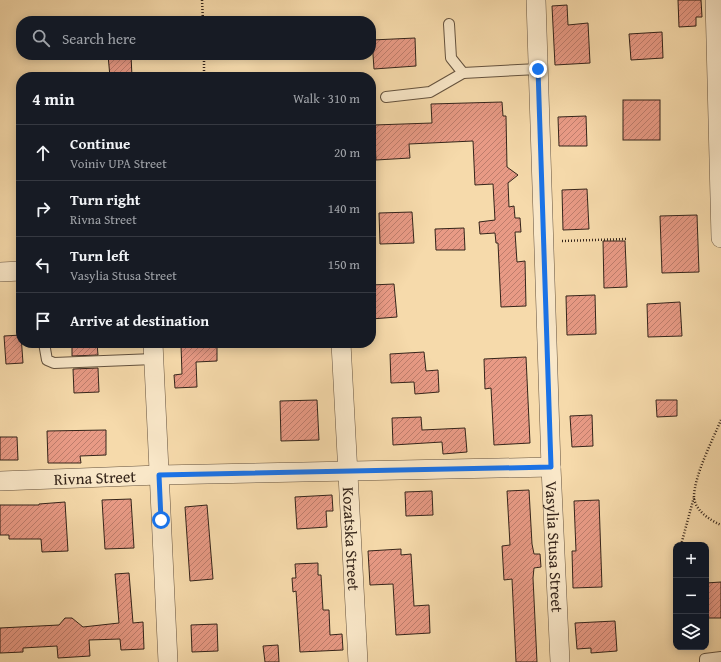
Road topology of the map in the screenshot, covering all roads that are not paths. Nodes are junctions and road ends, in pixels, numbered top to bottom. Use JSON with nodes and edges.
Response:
{"nodes":[{"id":1,"x":536,"y":0,"type":"edge"},
{"id":2,"x":715,"y":0,"type":"edge"},
{"id":3,"x":449,"y":24,"type":"dead end"},
{"id":4,"x":538,"y":69,"type":"junction"},
{"id":5,"x":463,"y":73,"type":"junction"},
{"id":6,"x":386,"y":97,"type":"dead end"},
{"id":7,"x":721,"y":238,"type":"edge"},
{"id":8,"x":16,"y":271,"type":"edge"},
{"id":9,"x":0,"y":272,"type":"edge"},
{"id":10,"x":45,"y":348,"type":"edge"},
{"id":11,"x":341,"y":348,"type":"edge"},
{"id":12,"x":153,"y":351,"type":"edge"},
{"id":13,"x":551,"y":467,"type":"junction"},
{"id":14,"x":348,"y":473,"type":"junction"},
{"id":15,"x":159,"y":475,"type":"junction"},
{"id":16,"x":0,"y":481,"type":"edge"},
{"id":17,"x":721,"y":658,"type":"edge"},
{"id":18,"x":168,"y":662,"type":"edge"},
{"id":19,"x":358,"y":662,"type":"edge"},
{"id":20,"x":560,"y":662,"type":"edge"},
{"id":21,"x":705,"y":662,"type":"edge"}],
"edges":[{"from":1,"to":4,"type":"street","name":"Vasylia Stusa Street"},
{"from":2,"to":7,"type":"street"},
{"from":3,"to":5,"type":"lane"},
{"from":4,"to":5,"type":"lane"},
{"from":4,"to":13,"type":"street","name":"Vasylia Stusa Street"},
{"from":5,"to":6,"type":"lane"},
{"from":8,"to":9,"type":"street"},
{"from":10,"to":12,"type":"lane"},
{"from":11,"to":14,"type":"street","name":"Kozatska Street"},
{"from":12,"to":15,"type":"street"},
{"from":13,"to":14,"type":"street","name":"Rivna Street"},
{"from":13,"to":20,"type":"street","name":"Vasylia Stusa Street"},
{"from":14,"to":15,"type":"street","name":"Rivna Street"},
{"from":14,"to":19,"type":"street","name":"Kozatska Street"},
{"from":15,"to":16,"type":"street","name":"Rivna Street"},
{"from":15,"to":18,"type":"street"},
{"from":17,"to":21,"type":"lane"}]}
